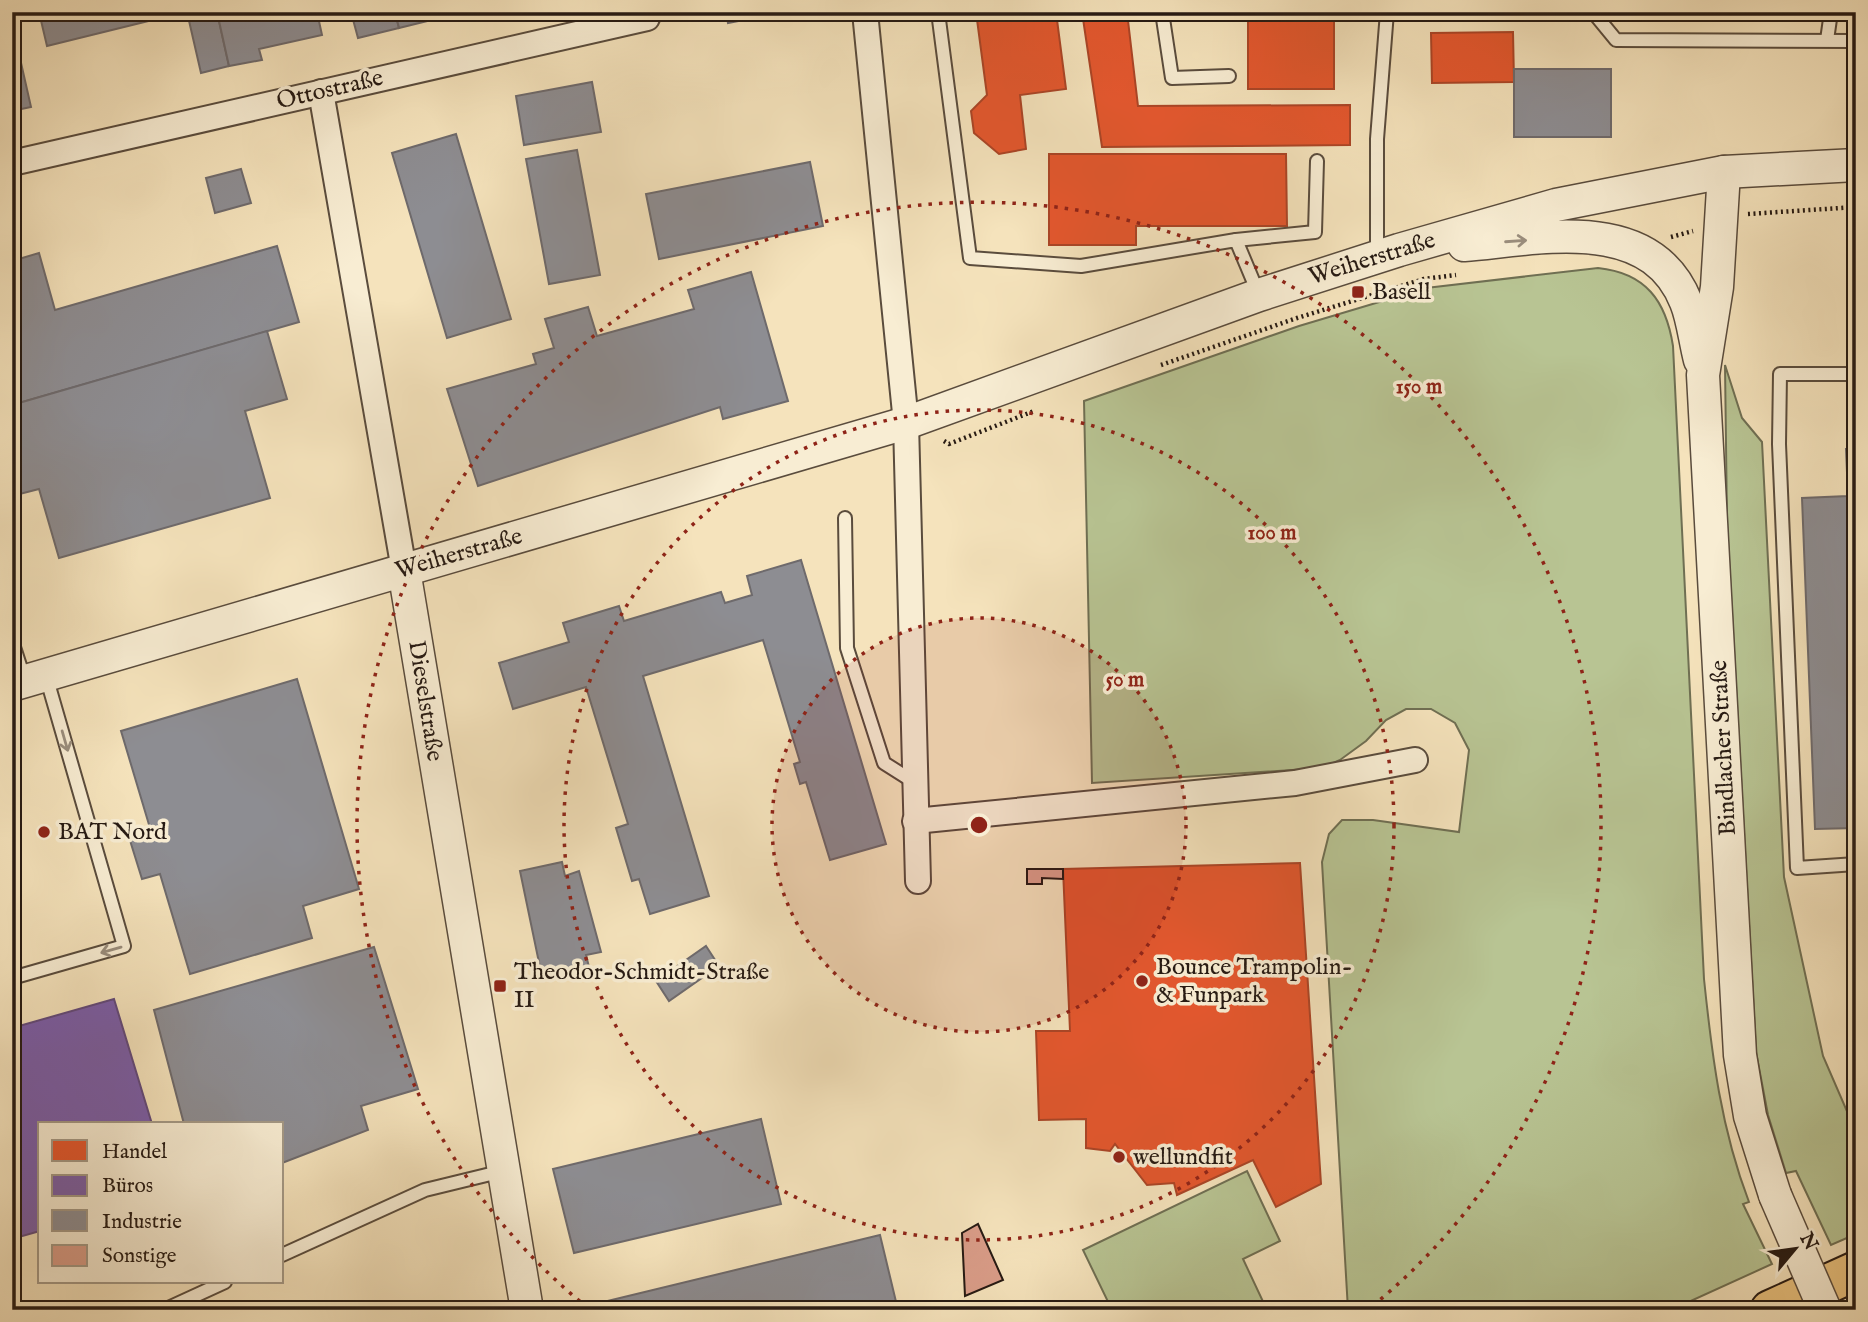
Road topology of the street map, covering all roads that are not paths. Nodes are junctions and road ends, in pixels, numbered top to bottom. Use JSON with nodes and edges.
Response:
{"nodes":[{"id":1,"x":865,"y":12,"type":"edge"},
{"id":2,"x":938,"y":12,"type":"edge"},
{"id":3,"x":1162,"y":12,"type":"edge"},
{"id":4,"x":1387,"y":12,"type":"edge"},
{"id":5,"x":1593,"y":12,"type":"edge"},
{"id":6,"x":1831,"y":12,"type":"edge"},
{"id":7,"x":647,"y":18,"type":"dead end"},
{"id":8,"x":1827,"y":40,"type":"junction"},
{"id":9,"x":1856,"y":40,"type":"edge"},
{"id":10,"x":1229,"y":76,"type":"dead end"},
{"id":11,"x":321,"y":92,"type":"junction"},
{"id":12,"x":1317,"y":161,"type":"dead end"},
{"id":13,"x":12,"y":163,"type":"edge"},
{"id":14,"x":1856,"y":165,"type":"edge"},
{"id":15,"x":1724,"y":172,"type":"junction"},
{"id":16,"x":1236,"y":240,"type":"junction"},
{"id":17,"x":1388,"y":253,"type":"junction"},
{"id":18,"x":1259,"y":295,"type":"junction"},
{"id":19,"x":1856,"y":374,"type":"edge"},
{"id":20,"x":1703,"y":375,"type":"junction"},
{"id":21,"x":906,"y":423,"type":"junction"},
{"id":22,"x":845,"y":517,"type":"dead end"},
{"id":23,"x":404,"y":570,"type":"junction"},
{"id":24,"x":12,"y":641,"type":"edge"},
{"id":25,"x":27,"y":681,"type":"edge"},
{"id":26,"x":1415,"y":760,"type":"dead end"},
{"id":27,"x":914,"y":782,"type":"junction"},
{"id":28,"x":915,"y":821,"type":"junction"},
{"id":29,"x":1856,"y":864,"type":"edge"},
{"id":30,"x":918,"y":881,"type":"dead end"},
{"id":31,"x":12,"y":978,"type":"edge"},
{"id":32,"x":503,"y":1170,"type":"junction"},
{"id":33,"x":284,"y":1254,"type":"edge"},
{"id":34,"x":1856,"y":1271,"type":"edge"},
{"id":35,"x":221,"y":1284,"type":"edge"},
{"id":36,"x":164,"y":1310,"type":"edge"},
{"id":37,"x":527,"y":1310,"type":"edge"},
{"id":38,"x":1770,"y":1310,"type":"edge"},
{"id":39,"x":1825,"y":1310,"type":"edge"}],
"edges":[{"from":1,"to":21,"type":"street"},
{"from":2,"to":16,"type":"lane"},
{"from":3,"to":10,"type":"lane"},
{"from":4,"to":17,"type":"lane"},
{"from":5,"to":8,"type":"lane"},
{"from":6,"to":8,"type":"lane"},
{"from":7,"to":11,"type":"street","name":"Ottostraße"},
{"from":8,"to":9,"type":"lane"},
{"from":11,"to":13,"type":"street","name":"Ottostraße"},
{"from":11,"to":23,"type":"street","name":"Dieselstraße"},
{"from":12,"to":16,"type":"lane"},
{"from":14,"to":15,"type":"street","name":"Weiherstraße"},
{"from":15,"to":17,"type":"street","name":"Weiherstraße"},
{"from":15,"to":20,"type":"street","name":"Bindlacher Straße"},
{"from":16,"to":18,"type":"lane"},
{"from":17,"to":18,"type":"street","name":"Weiherstraße"},
{"from":17,"to":20,"type":"street","one_way":true},
{"from":18,"to":21,"type":"street","name":"Weiherstraße"},
{"from":19,"to":29,"type":"lane"},
{"from":20,"to":39,"type":"street","name":"Bindlacher Straße","bridge":true},
{"from":21,"to":23,"type":"street","name":"Weiherstraße"},
{"from":21,"to":27,"type":"street"},
{"from":22,"to":27,"type":"lane"},
{"from":23,"to":25,"type":"street","name":"Weiherstraße"},
{"from":23,"to":32,"type":"street","name":"Dieselstraße"},
{"from":24,"to":25,"type":"lane"},
{"from":25,"to":31,"type":"lane","one_way":true},
{"from":26,"to":28,"type":"street"},
{"from":27,"to":28,"type":"street"},
{"from":28,"to":30,"type":"street"},
{"from":32,"to":33,"type":"lane"},
{"from":32,"to":37,"type":"street","name":"Dieselstraße"},
{"from":34,"to":38,"type":"highway"},
{"from":35,"to":36,"type":"lane"}]}
